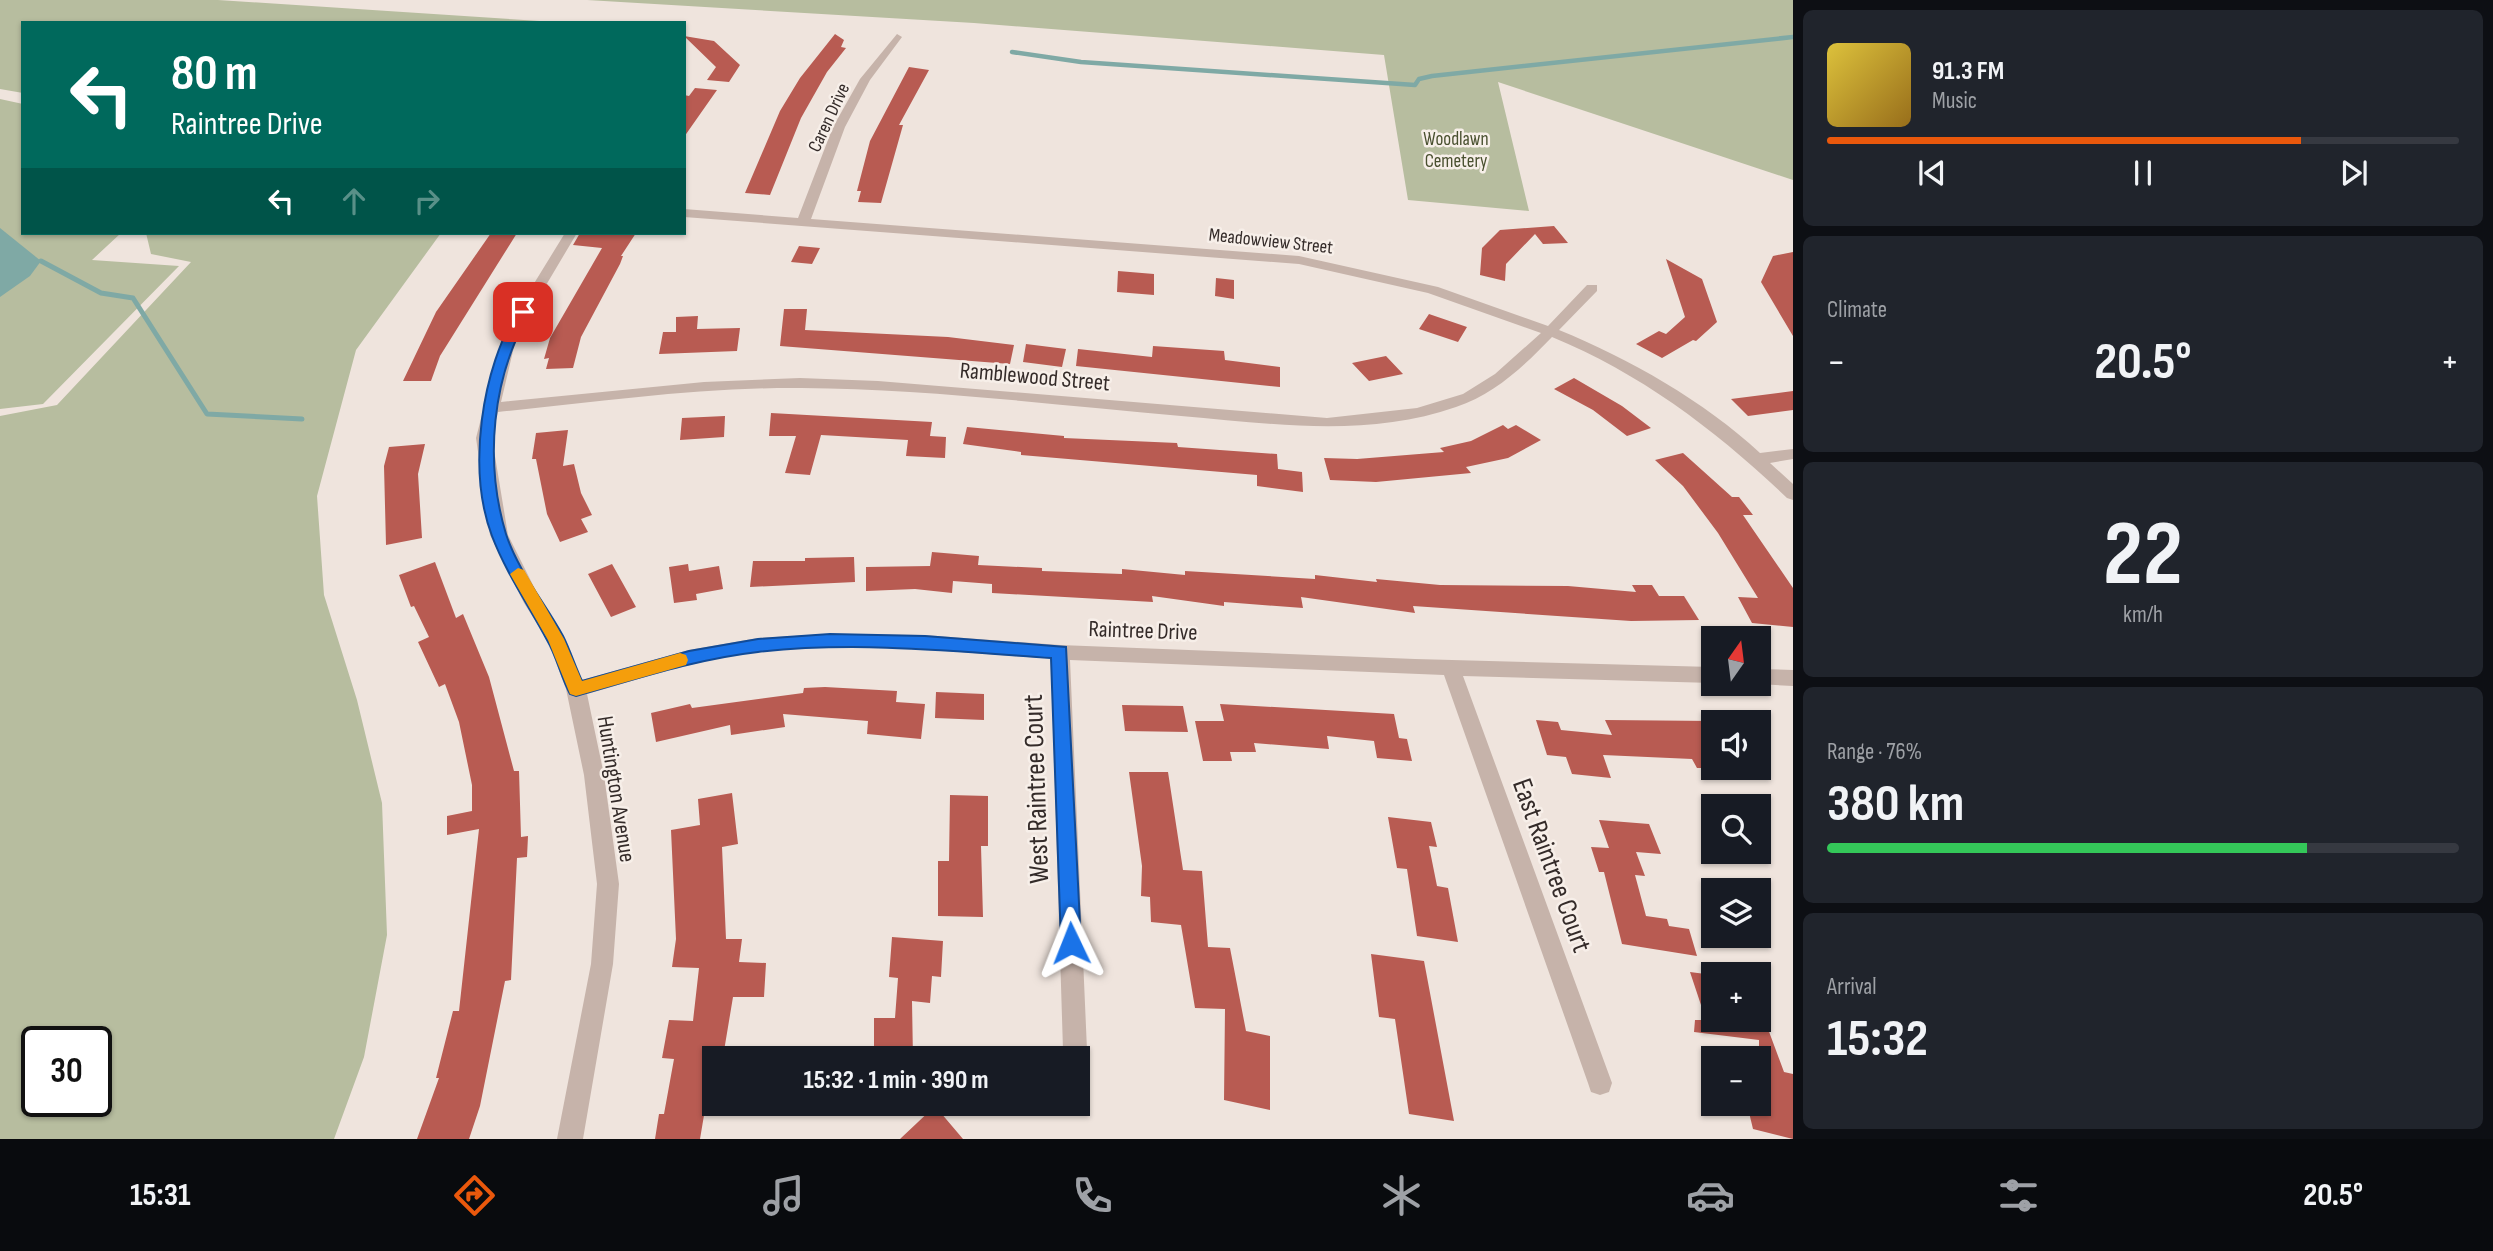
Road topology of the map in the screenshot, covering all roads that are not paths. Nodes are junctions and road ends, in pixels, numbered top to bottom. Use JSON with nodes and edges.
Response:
{"nodes":[{"id":1,"x":898,"y":37,"type":"dead end"},
{"id":2,"x":686,"y":213,"type":"edge"},
{"id":3,"x":804,"y":220,"type":"junction"},
{"id":4,"x":570,"y":235,"type":"edge"},
{"id":5,"x":1592,"y":288,"type":"dead end"},
{"id":6,"x":1549,"y":331,"type":"junction"},
{"id":7,"x":491,"y":408,"type":"junction"},
{"id":8,"x":1793,"y":454,"type":"edge"},
{"id":9,"x":1759,"y":459,"type":"junction"},
{"id":10,"x":1793,"y":494,"type":"edge"},
{"id":11,"x":1060,"y":652,"type":"junction"},
{"id":12,"x":1451,"y":668,"type":"junction"},
{"id":13,"x":1701,"y":675,"type":"edge"},
{"id":14,"x":1771,"y":677,"type":"edge"},
{"id":15,"x":1793,"y":677,"type":"edge"},
{"id":16,"x":576,"y":689,"type":"junction"},
{"id":17,"x":1076,"y":1046,"type":"edge"},
{"id":18,"x":1600,"y":1083,"type":"dead end"},
{"id":19,"x":570,"y":1139,"type":"edge"}],
"edges":[{"from":1,"to":3,"type":"street","name":"Caren Drive"},
{"from":2,"to":3,"type":"street","name":"Meadowview Street"},
{"from":3,"to":6,"type":"street","name":"Meadowview Street"},
{"from":4,"to":7,"type":"street","name":"Huntington Avenue"},
{"from":5,"to":6,"type":"street","name":"Ramblewood Street"},
{"from":6,"to":7,"type":"street","name":"Ramblewood Street"},
{"from":6,"to":9,"type":"street","name":"Meadowview Street"},
{"from":7,"to":16,"type":"street","name":"Huntington Avenue"},
{"from":8,"to":9,"type":"street"},
{"from":9,"to":10,"type":"street","name":"Meadowview Street"},
{"from":11,"to":12,"type":"street","name":"Raintree Drive"},
{"from":11,"to":16,"type":"street","name":"Raintree Drive"},
{"from":11,"to":17,"type":"street","name":"West Raintree Court"},
{"from":12,"to":13,"type":"street","name":"Raintree Drive"},
{"from":12,"to":18,"type":"street","name":"East Raintree Court"},
{"from":14,"to":15,"type":"street"},
{"from":16,"to":19,"type":"street","name":"Huntington Avenue"}]}
